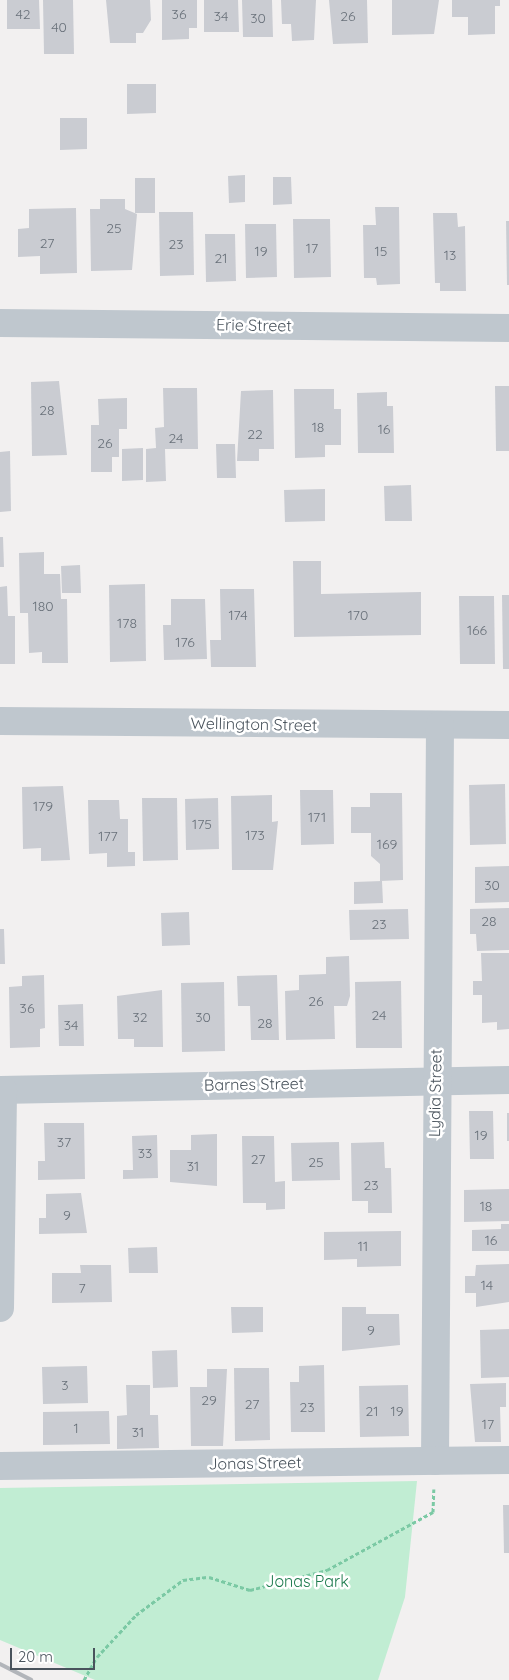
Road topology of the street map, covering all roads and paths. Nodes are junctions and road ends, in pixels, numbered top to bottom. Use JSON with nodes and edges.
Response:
{"nodes":[{"id":1,"x":0,"y":323,"type":"edge"},
{"id":2,"x":509,"y":328,"type":"edge"},
{"id":3,"x":0,"y":721,"type":"edge"},
{"id":4,"x":440,"y":725,"type":"junction"},
{"id":5,"x":509,"y":725,"type":"edge"},
{"id":6,"x":435,"y":1080,"type":"junction"},
{"id":7,"x":509,"y":1080,"type":"edge"},
{"id":8,"x":2,"y":1090,"type":"edge"},
{"id":9,"x":0,"y":1308,"type":"edge"},
{"id":10,"x":509,"y":1460,"type":"edge"},
{"id":11,"x":435,"y":1461,"type":"junction"},
{"id":12,"x":0,"y":1466,"type":"edge"},
{"id":13,"x":84,"y":1680,"type":"edge"}],
"edges":[{"from":1,"to":2,"type":"street","name":"Erie Street"},
{"from":3,"to":4,"type":"street","name":"Wellington Street"},
{"from":4,"to":5,"type":"street","name":"Wellington Street"},
{"from":4,"to":6,"type":"street","name":"Lydia Street"},
{"from":6,"to":7,"type":"street","name":"Barnes Street"},
{"from":6,"to":8,"type":"street","name":"Barnes Street"},
{"from":6,"to":11,"type":"street","name":"Lydia Street"},
{"from":8,"to":9,"type":"street"},
{"from":10,"to":11,"type":"street","name":"Jonas Street"},
{"from":11,"to":12,"type":"street","name":"Jonas Street"},
{"from":11,"to":13,"type":"path"}]}
